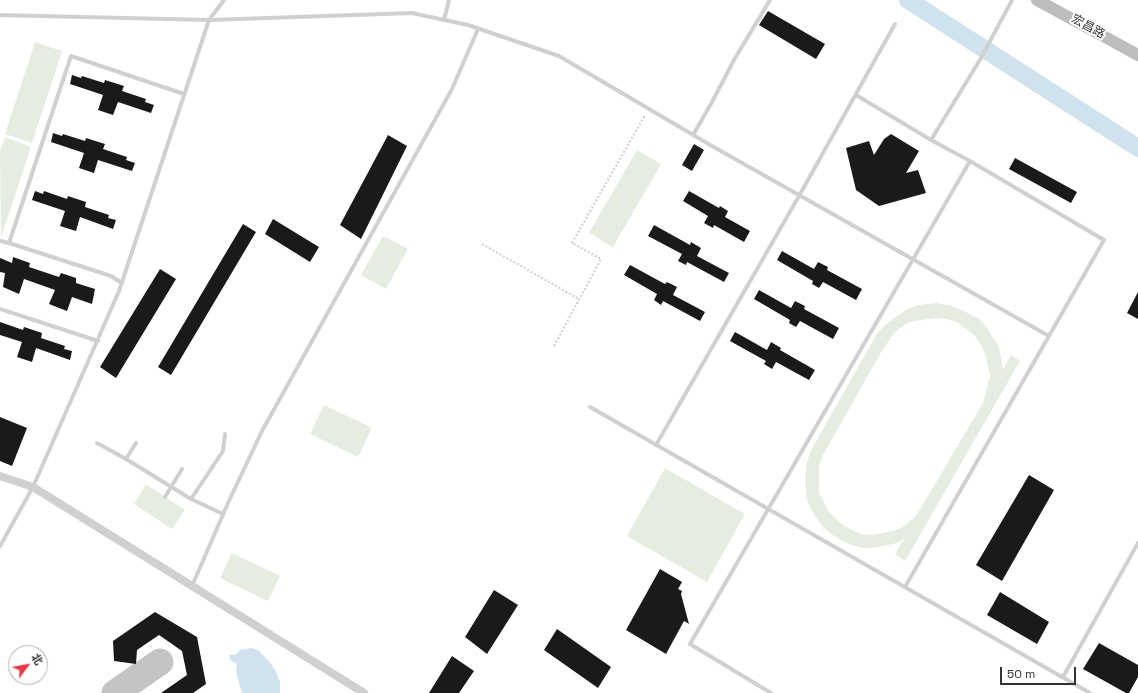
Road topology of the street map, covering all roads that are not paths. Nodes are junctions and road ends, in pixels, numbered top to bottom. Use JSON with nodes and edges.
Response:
{"nodes":[{"id":1,"x":224,"y":0,"type":"edge"},
{"id":2,"x":449,"y":0,"type":"edge"},
{"id":3,"x":770,"y":0,"type":"edge"},
{"id":4,"x":1012,"y":0,"type":"edge"},
{"id":5,"x":1037,"y":0,"type":"edge"},
{"id":6,"x":0,"y":16,"type":"edge"},
{"id":7,"x":209,"y":20,"type":"junction"},
{"id":8,"x":444,"y":20,"type":"junction"},
{"id":9,"x":895,"y":24,"type":"dead end"},
{"id":10,"x":478,"y":29,"type":"junction"},
{"id":11,"x":1138,"y":55,"type":"edge"},
{"id":12,"x":184,"y":94,"type":"junction"},
{"id":13,"x":856,"y":95,"type":"junction"},
{"id":14,"x":693,"y":135,"type":"junction"},
{"id":15,"x":931,"y":140,"type":"junction"},
{"id":16,"x":970,"y":161,"type":"junction"},
{"id":17,"x":800,"y":196,"type":"junction"},
{"id":18,"x":0,"y":240,"type":"edge"},
{"id":19,"x":9,"y":243,"type":"junction"},
{"id":20,"x":913,"y":260,"type":"junction"},
{"id":21,"x":122,"y":283,"type":"junction"},
{"id":22,"x":0,"y":309,"type":"edge"},
{"id":23,"x":1049,"y":336,"type":"junction"},
{"id":24,"x":98,"y":341,"type":"junction"},
{"id":25,"x":590,"y":407,"type":"dead end"},
{"id":26,"x":226,"y":434,"type":"dead end"},
{"id":27,"x":97,"y":443,"type":"dead end"},
{"id":28,"x":136,"y":443,"type":"dead end"},
{"id":29,"x":656,"y":445,"type":"junction"},
{"id":30,"x":126,"y":459,"type":"junction"},
{"id":31,"x":182,"y":469,"type":"dead end"},
{"id":32,"x":0,"y":476,"type":"edge"},
{"id":33,"x":33,"y":487,"type":"junction"},
{"id":34,"x":171,"y":487,"type":"junction"},
{"id":35,"x":165,"y":497,"type":"dead end"},
{"id":36,"x":191,"y":499,"type":"junction"},
{"id":37,"x":768,"y":509,"type":"junction"},
{"id":38,"x":223,"y":514,"type":"junction"},
{"id":39,"x":1138,"y":544,"type":"edge"},
{"id":40,"x":0,"y":546,"type":"edge"},
{"id":41,"x":192,"y":586,"type":"junction"},
{"id":42,"x":905,"y":587,"type":"junction"},
{"id":43,"x":1063,"y":677,"type":"junction"},
{"id":44,"x":364,"y":693,"type":"edge"},
{"id":45,"x":771,"y":693,"type":"edge"},
{"id":46,"x":1090,"y":693,"type":"edge"}],
"edges":[{"from":1,"to":7,"type":"lane"},
{"from":2,"to":8,"type":"lane"},
{"from":3,"to":14,"type":"lane"},
{"from":4,"to":15,"type":"lane"},
{"from":5,"to":11,"type":"street","name":"宏昌路"},
{"from":6,"to":7,"type":"lane"},
{"from":7,"to":8,"type":"lane"},
{"from":7,"to":12,"type":"lane"},
{"from":8,"to":10,"type":"lane"},
{"from":9,"to":13,"type":"lane"},
{"from":10,"to":14,"type":"lane"},
{"from":10,"to":38,"type":"lane"},
{"from":12,"to":19,"type":"lane"},
{"from":12,"to":21,"type":"lane"},
{"from":13,"to":15,"type":"lane"},
{"from":13,"to":17,"type":"lane"},
{"from":14,"to":17,"type":"lane"},
{"from":15,"to":16,"type":"lane"},
{"from":16,"to":20,"type":"lane"},
{"from":16,"to":23,"type":"lane"},
{"from":17,"to":20,"type":"lane"},
{"from":17,"to":29,"type":"lane"},
{"from":18,"to":19,"type":"lane"},
{"from":19,"to":21,"type":"lane"},
{"from":20,"to":23,"type":"lane"},
{"from":20,"to":37,"type":"lane"},
{"from":21,"to":24,"type":"lane"},
{"from":22,"to":24,"type":"lane"},
{"from":23,"to":42,"type":"lane"},
{"from":24,"to":33,"type":"lane"},
{"from":25,"to":29,"type":"lane"},
{"from":26,"to":36,"type":"lane"},
{"from":27,"to":30,"type":"lane"},
{"from":28,"to":30,"type":"lane"},
{"from":29,"to":37,"type":"lane"},
{"from":30,"to":34,"type":"lane"},
{"from":31,"to":34,"type":"lane"},
{"from":32,"to":33,"type":"street"},
{"from":33,"to":40,"type":"lane"},
{"from":33,"to":41,"type":"street"},
{"from":34,"to":35,"type":"lane"},
{"from":34,"to":36,"type":"lane"},
{"from":36,"to":38,"type":"lane"},
{"from":37,"to":42,"type":"lane"},
{"from":37,"to":45,"type":"lane"},
{"from":38,"to":41,"type":"lane"},
{"from":39,"to":43,"type":"lane"},
{"from":41,"to":44,"type":"street"},
{"from":42,"to":43,"type":"lane"},
{"from":43,"to":46,"type":"lane"}]}
